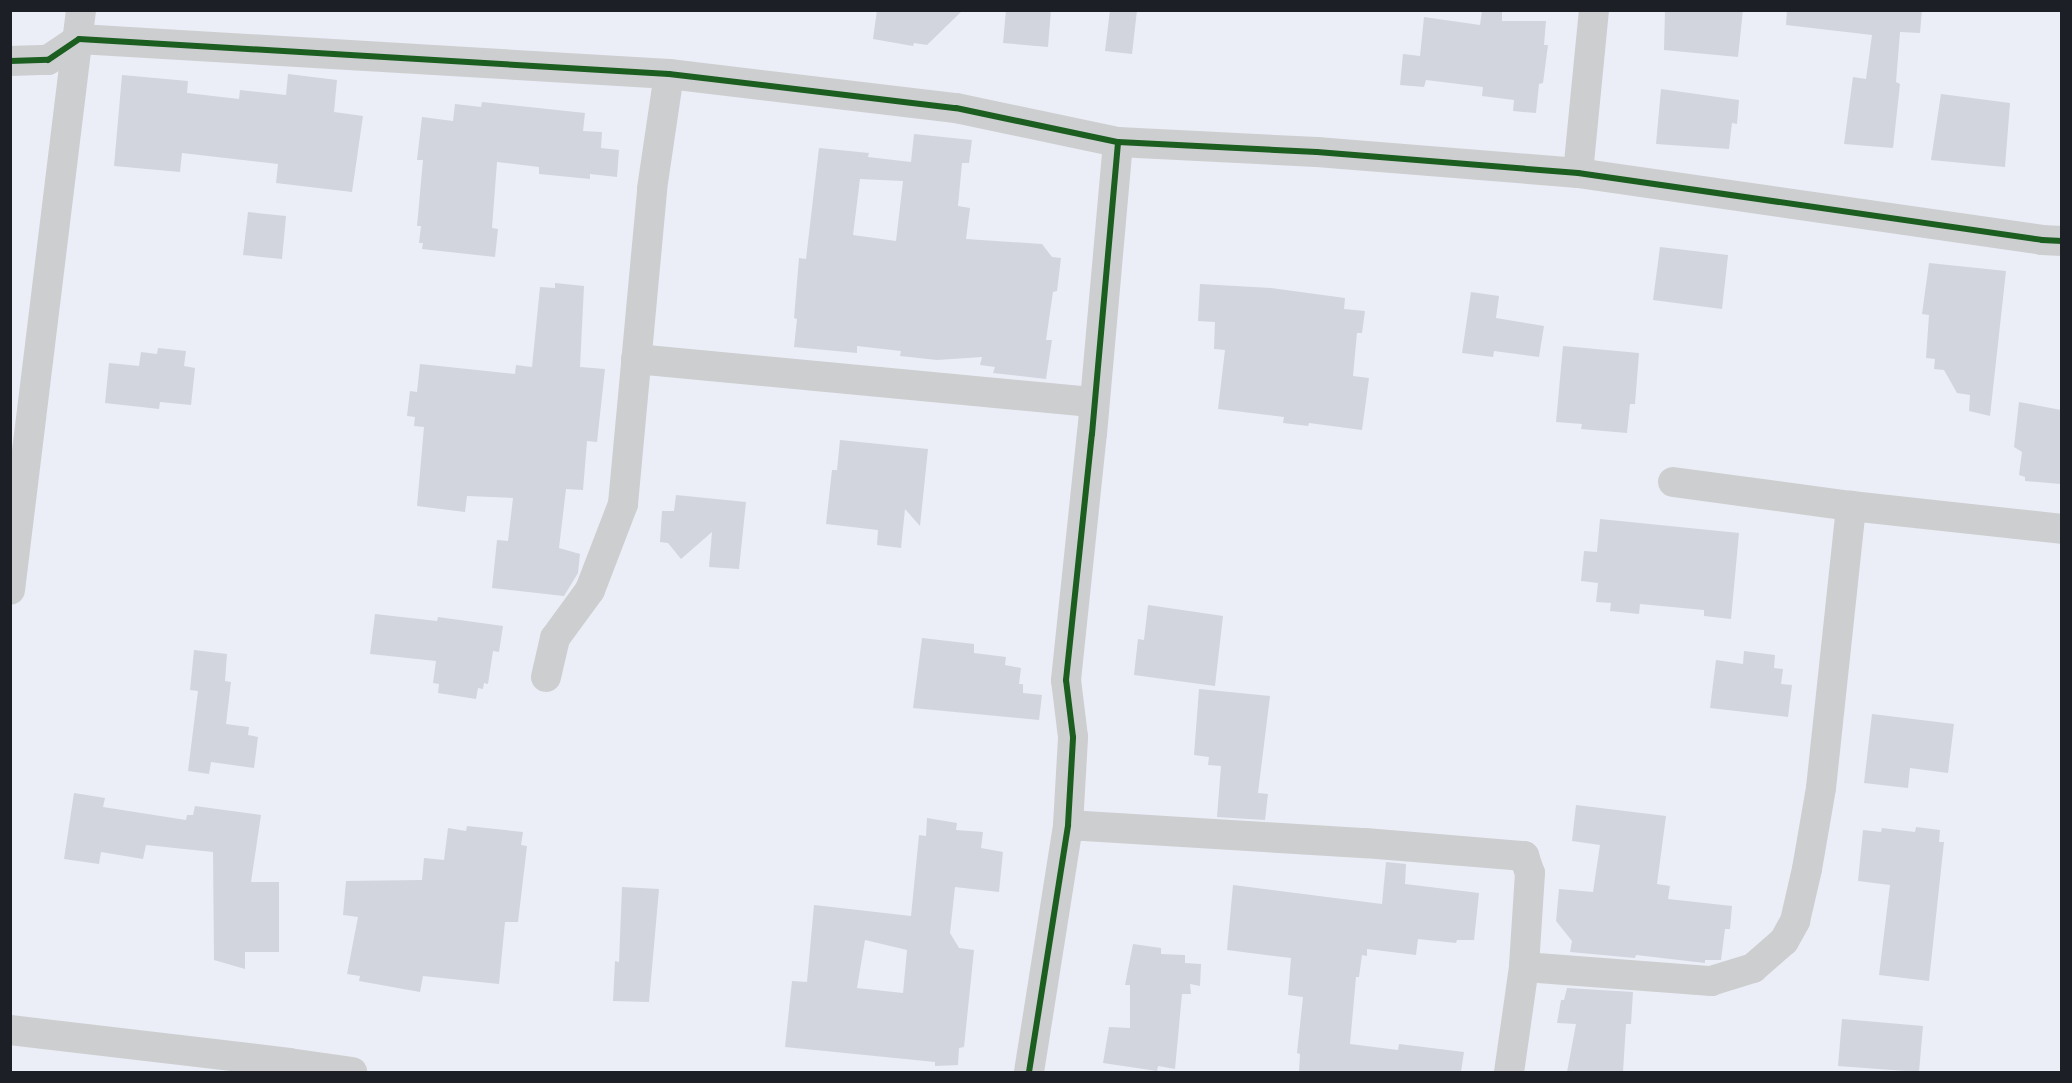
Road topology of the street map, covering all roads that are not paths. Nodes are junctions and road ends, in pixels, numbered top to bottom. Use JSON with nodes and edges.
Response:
{"nodes":[{"id":1,"x":1594,"y":10,"type":"edge"},
{"id":2,"x":80,"y":25,"type":"edge"},
{"id":3,"x":10,"y":61,"type":"edge"},
{"id":4,"x":669,"y":74,"type":"junction"},
{"id":5,"x":1118,"y":142,"type":"junction"},
{"id":6,"x":1578,"y":173,"type":"junction"},
{"id":7,"x":2061,"y":241,"type":"edge"},
{"id":8,"x":636,"y":359,"type":"junction"},
{"id":9,"x":1094,"y":402,"type":"junction"},
{"id":10,"x":1673,"y":482,"type":"dead end"},
{"id":11,"x":1851,"y":506,"type":"junction"},
{"id":12,"x":2061,"y":530,"type":"edge"},
{"id":13,"x":10,"y":590,"type":"edge"},
{"id":14,"x":546,"y":677,"type":"dead end"},
{"id":15,"x":1068,"y":825,"type":"junction"},
{"id":16,"x":1524,"y":967,"type":"junction"},
{"id":17,"x":10,"y":1030,"type":"edge"},
{"id":18,"x":289,"y":1068,"type":"edge"},
{"id":19,"x":352,"y":1072,"type":"edge"},
{"id":20,"x":1029,"y":1072,"type":"edge"},
{"id":21,"x":1509,"y":1072,"type":"edge"}],
"edges":[{"from":1,"to":6,"type":"street"},
{"from":2,"to":3,"type":"street"},
{"from":2,"to":4,"type":"street"},
{"from":2,"to":13,"type":"street"},
{"from":4,"to":5,"type":"street"},
{"from":4,"to":8,"type":"street"},
{"from":5,"to":6,"type":"street"},
{"from":5,"to":9,"type":"street"},
{"from":6,"to":7,"type":"street"},
{"from":8,"to":9,"type":"street"},
{"from":8,"to":14,"type":"street"},
{"from":9,"to":15,"type":"street"},
{"from":10,"to":11,"type":"street"},
{"from":11,"to":12,"type":"street"},
{"from":11,"to":16,"type":"street"},
{"from":15,"to":16,"type":"street"},
{"from":15,"to":20,"type":"street"},
{"from":16,"to":21,"type":"street"},
{"from":17,"to":18,"type":"street"},
{"from":18,"to":19,"type":"street"}]}
